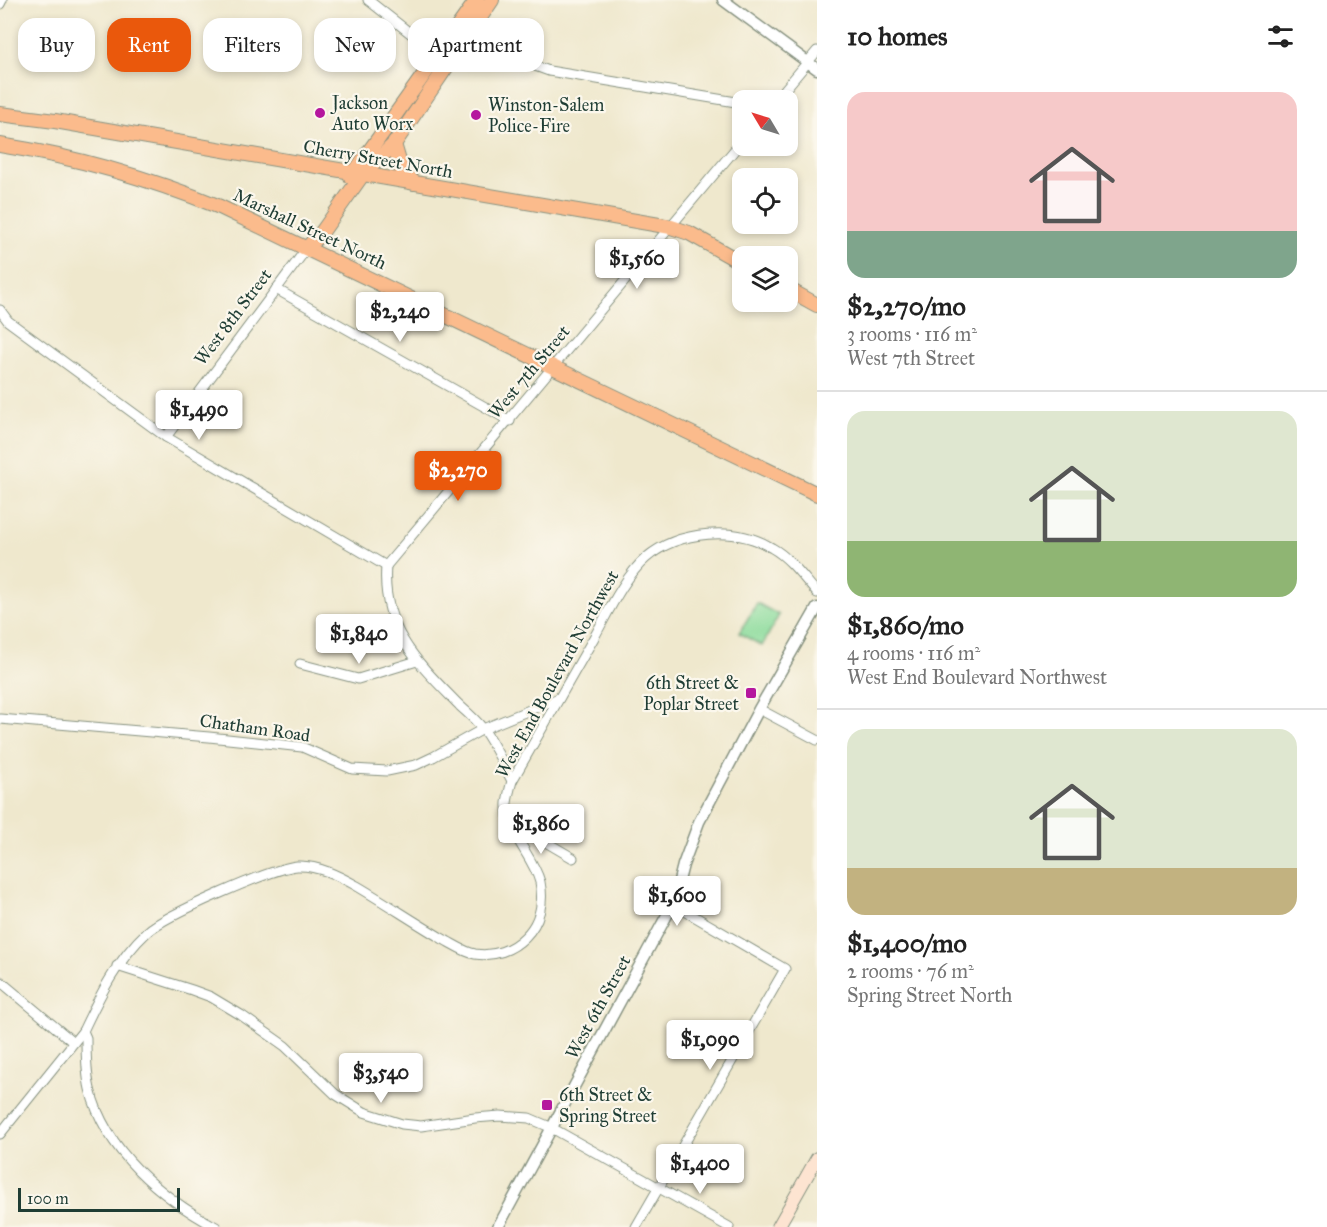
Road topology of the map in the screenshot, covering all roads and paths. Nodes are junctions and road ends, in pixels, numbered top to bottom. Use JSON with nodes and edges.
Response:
{"nodes":[{"id":1,"x":368,"y":0,"type":"edge"},
{"id":2,"x":477,"y":0,"type":"edge"},
{"id":3,"x":492,"y":0,"type":"edge"},
{"id":4,"x":723,"y":0,"type":"edge"},
{"id":5,"x":464,"y":18,"type":"edge"},
{"id":6,"x":479,"y":18,"type":"edge"},
{"id":7,"x":408,"y":31,"type":"edge"},
{"id":8,"x":817,"y":51,"type":"edge"},
{"id":9,"x":813,"y":66,"type":"edge"},
{"id":10,"x":544,"y":69,"type":"edge"},
{"id":11,"x":426,"y":72,"type":"edge"},
{"id":12,"x":442,"y":72,"type":"edge"},
{"id":13,"x":787,"y":90,"type":"edge"},
{"id":14,"x":732,"y":101,"type":"edge"},
{"id":15,"x":0,"y":114,"type":"edge"},
{"id":16,"x":394,"y":144,"type":"junction"},
{"id":17,"x":0,"y":145,"type":"edge"},
{"id":18,"x":732,"y":153,"type":"edge"},
{"id":19,"x":358,"y":173,"type":"junction"},
{"id":20,"x":414,"y":183,"type":"junction"},
{"id":21,"x":671,"y":227,"type":"junction"},
{"id":22,"x":307,"y":248,"type":"junction"},
{"id":23,"x":732,"y":257,"type":"edge"},
{"id":24,"x":276,"y":289,"type":"junction"},
{"id":25,"x":798,"y":295,"type":"edge"},
{"id":26,"x":817,"y":305,"type":"edge"},
{"id":27,"x":0,"y":310,"type":"edge"},
{"id":28,"x":555,"y":367,"type":"junction"},
{"id":29,"x":510,"y":421,"type":"junction"},
{"id":30,"x":166,"y":437,"type":"junction"},
{"id":31,"x":817,"y":494,"type":"edge"},
{"id":32,"x":386,"y":567,"type":"junction"},
{"id":33,"x":817,"y":593,"type":"edge"},
{"id":34,"x":817,"y":608,"type":"edge"},
{"id":35,"x":417,"y":661,"type":"junction"},
{"id":36,"x":300,"y":664,"type":"dead end"},
{"id":37,"x":559,"y":698,"type":"junction"},
{"id":38,"x":759,"y":709,"type":"junction"},
{"id":39,"x":0,"y":719,"type":"edge"},
{"id":40,"x":483,"y":729,"type":"junction"},
{"id":41,"x":817,"y":740,"type":"edge"},
{"id":42,"x":512,"y":781,"type":"junction"},
{"id":43,"x":514,"y":832,"type":"junction"},
{"id":44,"x":573,"y":858,"type":"dead end"},
{"id":45,"x":673,"y":904,"type":"junction"},
{"id":46,"x":117,"y":966,"type":"junction"},
{"id":47,"x":0,"y":981,"type":"edge"},
{"id":48,"x":83,"y":1031,"type":"junction"},
{"id":49,"x":73,"y":1042,"type":"junction"},
{"id":50,"x":550,"y":1127,"type":"junction"},
{"id":51,"x":0,"y":1134,"type":"edge"},
{"id":52,"x":817,"y":1158,"type":"edge"},
{"id":53,"x":658,"y":1187,"type":"junction"},
{"id":54,"x":216,"y":1227,"type":"edge"},
{"id":55,"x":498,"y":1227,"type":"edge"},
{"id":56,"x":636,"y":1227,"type":"edge"},
{"id":57,"x":729,"y":1227,"type":"edge"},
{"id":58,"x":778,"y":1227,"type":"edge"}],
"edges":[{"from":1,"to":7,"type":"street"},
{"from":2,"to":5,"type":"main road","name":"West 8th Street"},
{"from":3,"to":6,"type":"main road","name":"West 8th Street"},
{"from":4,"to":9,"type":"street"},
{"from":8,"to":9,"type":"street"},
{"from":9,"to":13,"type":"street"},
{"from":10,"to":14,"type":"street"},
{"from":11,"to":19,"type":"main road","name":"West 8th Street"},
{"from":12,"to":16,"type":"main road","name":"West 8th Street"},
{"from":15,"to":19,"type":"main road","name":"Cherry Street North"},
{"from":16,"to":19,"type":"main road","name":"West 8th Street"},
{"from":16,"to":20,"type":"main road"},
{"from":17,"to":22,"type":"main road","name":"Marshall Street North"},
{"from":18,"to":21,"type":"street","name":"West 7th Street"},
{"from":19,"to":20,"type":"main road","name":"Cherry Street North"},
{"from":19,"to":22,"type":"main road","name":"West 8th Street"},
{"from":20,"to":21,"type":"main road","name":"Cherry Street North"},
{"from":21,"to":23,"type":"main road","name":"Cherry Street North"},
{"from":21,"to":28,"type":"street","name":"West 7th Street"},
{"from":22,"to":24,"type":"street","name":"West 8th Street"},
{"from":22,"to":28,"type":"main road","name":"Marshall Street North"},
{"from":24,"to":29,"type":"street"},
{"from":24,"to":30,"type":"street","name":"West 8th Street"},
{"from":25,"to":26,"type":"main road"},
{"from":27,"to":30,"type":"street"},
{"from":28,"to":29,"type":"street","name":"West 7th Street"},
{"from":28,"to":31,"type":"main road","name":"Marshall Street North"},
{"from":29,"to":32,"type":"street","name":"West 7th Street"},
{"from":30,"to":32,"type":"street"},
{"from":32,"to":35,"type":"street"},
{"from":33,"to":37,"type":"street","name":"West End Boulevard Northwest"},
{"from":34,"to":38,"type":"street","name":"West 6th Street"},
{"from":35,"to":36,"type":"street"},
{"from":35,"to":40,"type":"street"},
{"from":37,"to":40,"type":"street","name":"Chatham Road"},
{"from":37,"to":42,"type":"street","name":"West End Boulevard Northwest"},
{"from":38,"to":41,"type":"street"},
{"from":38,"to":45,"type":"street","name":"West 6th Street"},
{"from":39,"to":40,"type":"street","name":"Chatham Road"},
{"from":40,"to":42,"type":"street"},
{"from":42,"to":43,"type":"street","name":"West End Boulevard Northwest"},
{"from":43,"to":44,"type":"street"},
{"from":43,"to":46,"type":"street","name":"West End Boulevard Northwest"},
{"from":45,"to":50,"type":"street","name":"West 6th Street"},
{"from":45,"to":53,"type":"street"},
{"from":46,"to":48,"type":"street","name":"West End Boulevard Northwest"},
{"from":46,"to":50,"type":"street"},
{"from":47,"to":49,"type":"street"},
{"from":48,"to":49,"type":"street","name":"West End Boulevard Northwest"},
{"from":48,"to":54,"type":"street"},
{"from":49,"to":51,"type":"street"},
{"from":50,"to":53,"type":"street"},
{"from":50,"to":55,"type":"street","name":"West 6th Street"},
{"from":52,"to":58,"type":"main road"},
{"from":53,"to":56,"type":"street"},
{"from":53,"to":57,"type":"street"}]}
